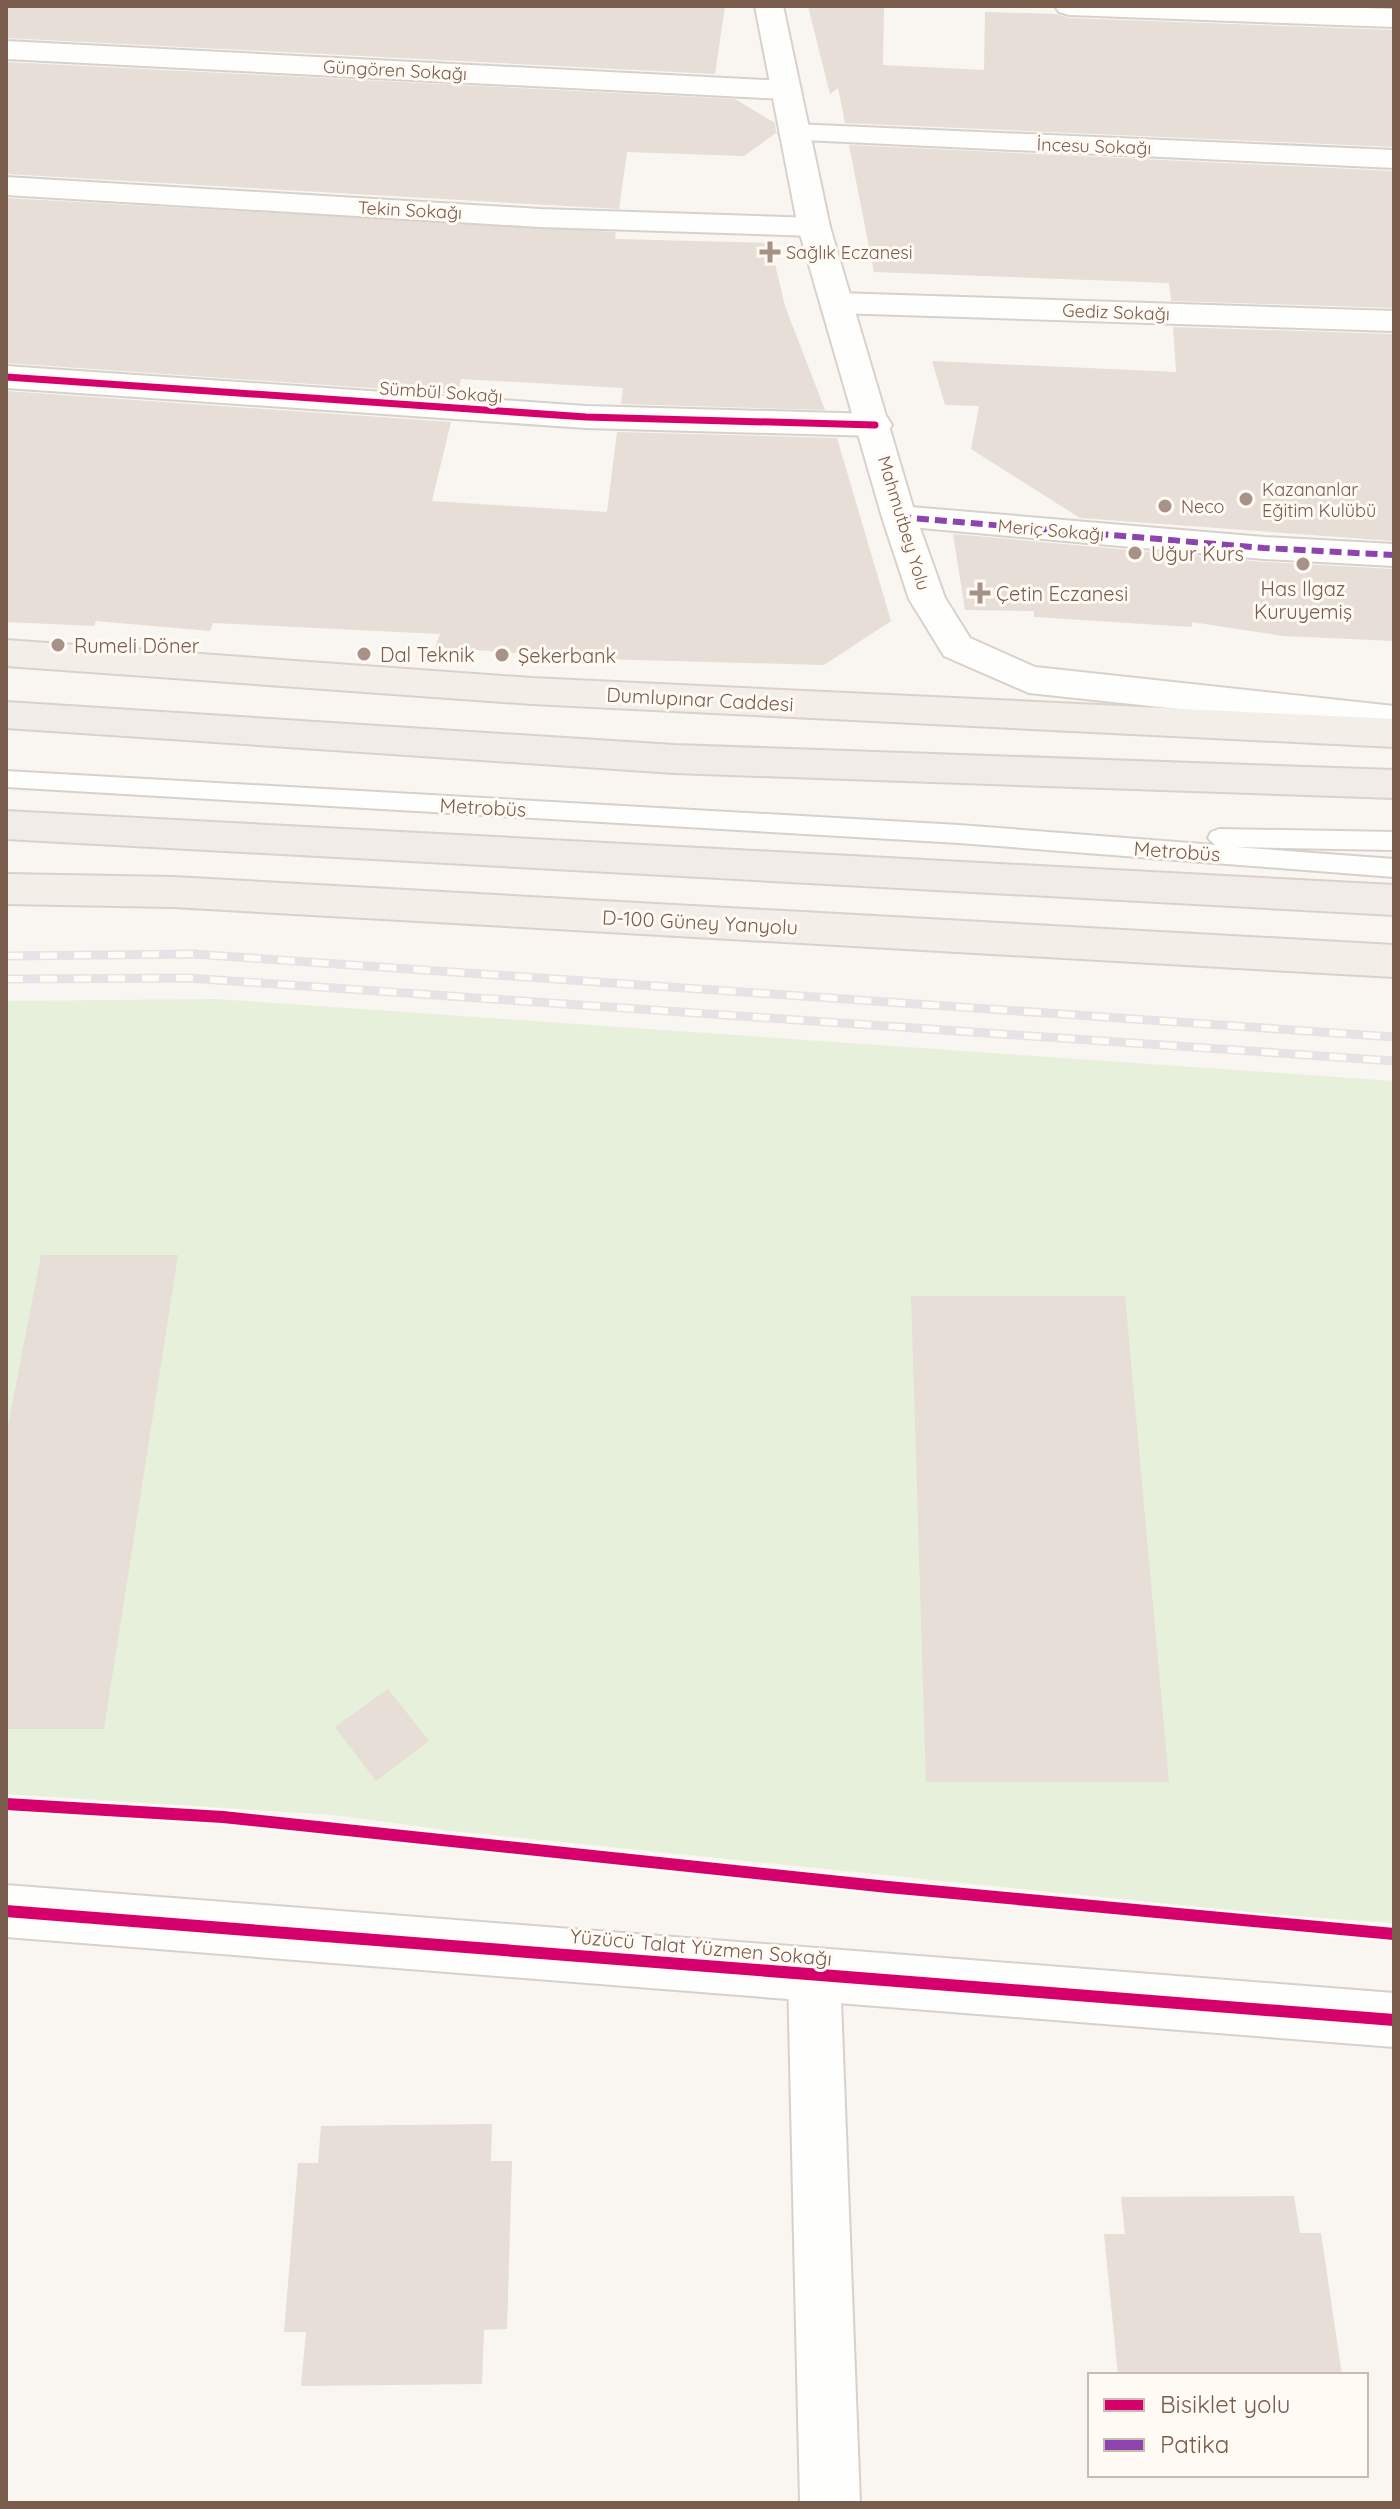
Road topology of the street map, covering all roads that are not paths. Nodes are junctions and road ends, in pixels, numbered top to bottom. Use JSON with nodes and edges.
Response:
{"nodes":[{"id":1,"x":769,"y":6,"type":"edge"},
{"id":2,"x":1069,"y":6,"type":"edge"},
{"id":3,"x":1394,"y":18,"type":"edge"},
{"id":4,"x":6,"y":50,"type":"edge"},
{"id":5,"x":784,"y":90,"type":"junction"},
{"id":6,"x":794,"y":133,"type":"junction"},
{"id":7,"x":1394,"y":159,"type":"edge"},
{"id":8,"x":6,"y":186,"type":"edge"},
{"id":9,"x":814,"y":227,"type":"junction"},
{"id":10,"x":837,"y":303,"type":"junction"},
{"id":11,"x":1394,"y":321,"type":"edge"},
{"id":12,"x":6,"y":377,"type":"edge"},
{"id":13,"x":875,"y":425,"type":"junction"},
{"id":14,"x":899,"y":517,"type":"junction"},
{"id":15,"x":1394,"y":555,"type":"edge"},
{"id":16,"x":6,"y":653,"type":"edge"},
{"id":17,"x":6,"y":705,"type":"edge"},
{"id":18,"x":6,"y":715,"type":"edge"},
{"id":19,"x":95,"y":719,"type":"junction"},
{"id":20,"x":1394,"y":719,"type":"edge"},
{"id":21,"x":1394,"y":733,"type":"edge"},
{"id":22,"x":6,"y":779,"type":"edge"},
{"id":23,"x":1394,"y":784,"type":"edge"},
{"id":24,"x":6,"y":825,"type":"edge"},
{"id":25,"x":959,"y":834,"type":"junction"},
{"id":26,"x":1394,"y":841,"type":"edge"},
{"id":27,"x":1394,"y":868,"type":"edge"},
{"id":28,"x":6,"y":889,"type":"edge"},
{"id":29,"x":1394,"y":900,"type":"edge"},
{"id":30,"x":1394,"y":961,"type":"edge"},
{"id":31,"x":6,"y":1911,"type":"edge"},
{"id":32,"x":814,"y":1974,"type":"junction"},
{"id":33,"x":1394,"y":2020,"type":"edge"},
{"id":34,"x":830,"y":2503,"type":"edge"}],
"edges":[{"from":1,"to":5,"type":"street","name":"Mahmutbey Yolu"},
{"from":2,"to":3,"type":"street"},
{"from":4,"to":5,"type":"street","name":"Güngören Sokağı"},
{"from":5,"to":6,"type":"street","name":"Mahmutbey Yolu"},
{"from":6,"to":7,"type":"street","name":"İncesu Sokağı"},
{"from":6,"to":9,"type":"street","name":"Mahmutbey Yolu"},
{"from":8,"to":9,"type":"street","name":"Tekin Sokağı"},
{"from":9,"to":10,"type":"street","name":"Mahmutbey Yolu"},
{"from":10,"to":11,"type":"street","name":"Gediz Sokağı"},
{"from":10,"to":13,"type":"street","name":"Mahmutbey Yolu"},
{"from":12,"to":13,"type":"street","name":"Sümbül Sokağı"},
{"from":13,"to":14,"type":"street","name":"Mahmutbey Yolu"},
{"from":14,"to":15,"type":"street","name":"Meriç Sokağı"},
{"from":14,"to":20,"type":"street","name":"Mahmutbey Yolu"},
{"from":16,"to":21,"type":"main road","name":"Dumlupınar Caddesi"},
{"from":17,"to":19,"type":"highway"},
{"from":18,"to":19,"type":"highway"},
{"from":19,"to":23,"type":"highway"},
{"from":22,"to":25,"type":"lane","name":"Metrobüs"},
{"from":24,"to":29,"type":"highway"},
{"from":25,"to":26,"type":"lane","name":"Metrobüs"},
{"from":25,"to":27,"type":"lane","name":"Metrobüs"},
{"from":28,"to":30,"type":"main road","name":"D-100 Güney Yanyolu"},
{"from":31,"to":32,"type":"street","name":"Yüzücü Talat Yüzmen Sokağı"},
{"from":32,"to":33,"type":"street","name":"Yüzücü Talat Yüzmen Sokağı"},
{"from":32,"to":34,"type":"street"}]}
